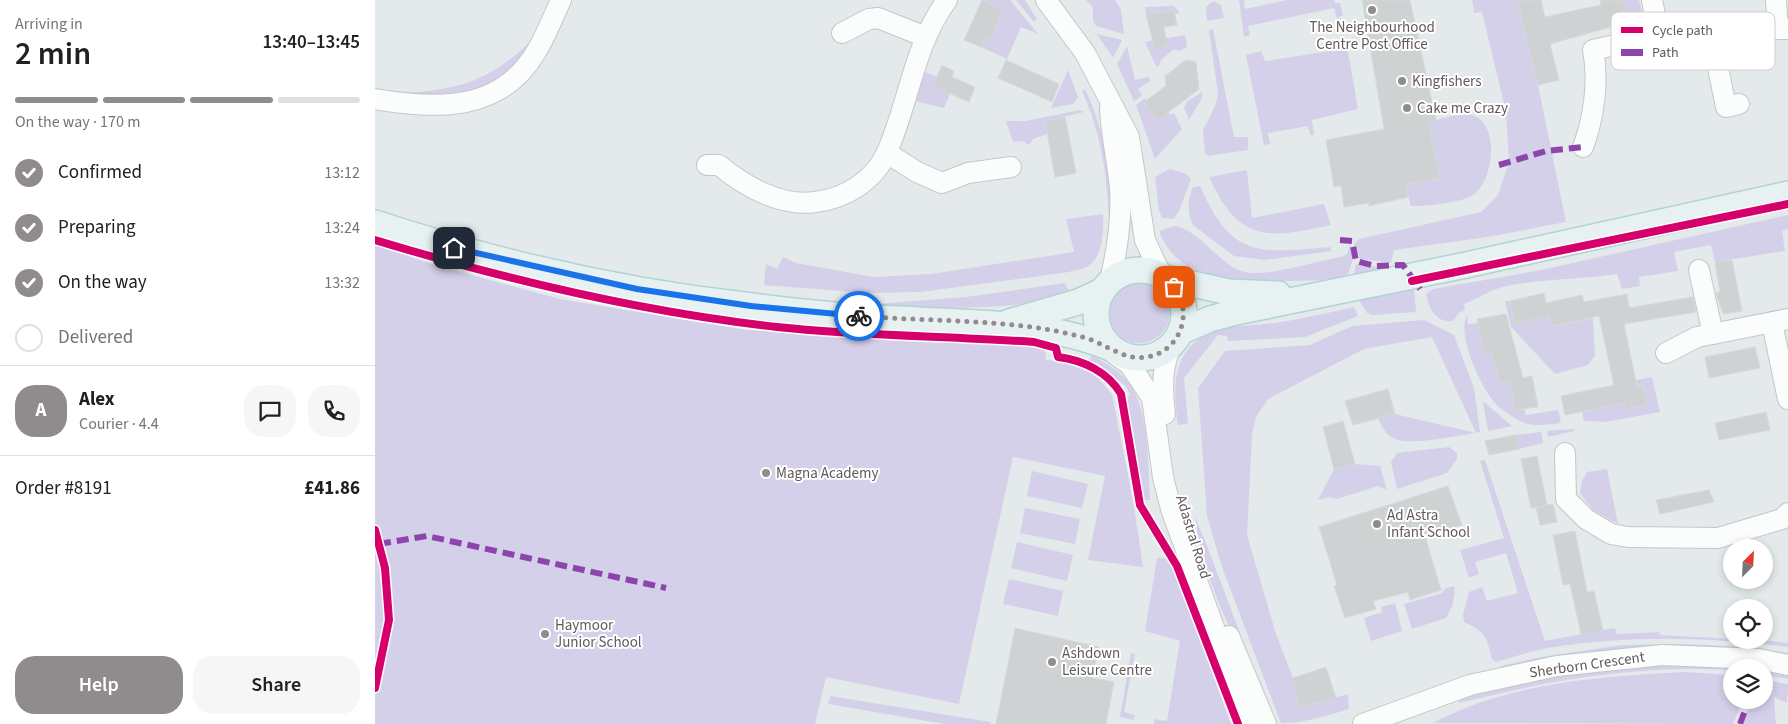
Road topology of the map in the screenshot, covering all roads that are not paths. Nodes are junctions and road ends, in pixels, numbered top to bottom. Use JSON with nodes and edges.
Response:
{"nodes":[{"id":1,"x":561,"y":0,"type":"edge"},
{"id":2,"x":947,"y":0,"type":"edge"},
{"id":3,"x":1046,"y":0,"type":"edge"},
{"id":4,"x":1776,"y":0,"type":"edge"},
{"id":5,"x":1783,"y":29,"type":"edge"},
{"id":6,"x":842,"y":33,"type":"dead end"},
{"id":7,"x":926,"y":37,"type":"junction"},
{"id":8,"x":1611,"y":46,"type":"edge"},
{"id":9,"x":1718,"y":70,"type":"edge"},
{"id":10,"x":375,"y":100,"type":"edge"},
{"id":11,"x":1109,"y":102,"type":"junction"},
{"id":12,"x":1739,"y":104,"type":"dead end"},
{"id":13,"x":1583,"y":147,"type":"dead end"},
{"id":14,"x":887,"y":153,"type":"junction"},
{"id":15,"x":707,"y":165,"type":"dead end"},
{"id":16,"x":1011,"y":167,"type":"dead end"},
{"id":17,"x":1788,"y":194,"type":"edge"},
{"id":18,"x":375,"y":223,"type":"edge"},
{"id":19,"x":1699,"y":270,"type":"dead end"},
{"id":20,"x":1163,"y":276,"type":"junction"},
{"id":21,"x":1106,"y":286,"type":"junction"},
{"id":22,"x":1321,"y":296,"type":"junction"},
{"id":23,"x":1780,"y":321,"type":"edge"},
{"id":24,"x":1002,"y":324,"type":"junction"},
{"id":25,"x":1713,"y":334,"type":"junction"},
{"id":26,"x":1177,"y":336,"type":"junction"},
{"id":27,"x":1118,"y":351,"type":"junction"},
{"id":28,"x":1666,"y":353,"type":"dead end"},
{"id":29,"x":1152,"y":398,"type":"junction"},
{"id":30,"x":1788,"y":398,"type":"edge"},
{"id":31,"x":1565,"y":453,"type":"dead end"},
{"id":32,"x":1788,"y":513,"type":"edge"},
{"id":33,"x":1788,"y":665,"type":"edge"},
{"id":34,"x":1249,"y":724,"type":"edge"},
{"id":35,"x":1266,"y":724,"type":"edge"},
{"id":36,"x":1363,"y":724,"type":"edge"}],
"edges":[{"from":1,"to":10,"type":"street"},
{"from":2,"to":7,"type":"street"},
{"from":3,"to":11,"type":"street"},
{"from":4,"to":5,"type":"street"},
{"from":6,"to":7,"type":"street"},
{"from":7,"to":14,"type":"street"},
{"from":8,"to":13,"type":"street"},
{"from":9,"to":12,"type":"street"},
{"from":11,"to":20,"type":"street"},
{"from":11,"to":21,"type":"street"},
{"from":14,"to":15,"type":"street"},
{"from":14,"to":16,"type":"street"},
{"from":17,"to":22,"type":"main road"},
{"from":18,"to":24,"type":"main road"},
{"from":19,"to":25,"type":"street"},
{"from":20,"to":21,"type":"main road"},
{"from":20,"to":22,"type":"main road"},
{"from":20,"to":26,"type":"main road"},
{"from":21,"to":24,"type":"main road"},
{"from":21,"to":27,"type":"main road"},
{"from":22,"to":26,"type":"main road"},
{"from":23,"to":25,"type":"street"},
{"from":23,"to":30,"type":"street"},
{"from":24,"to":27,"type":"main road"},
{"from":25,"to":28,"type":"street"},
{"from":26,"to":27,"type":"main road"},
{"from":26,"to":35,"type":"street","name":"Adastral Road"},
{"from":27,"to":29,"type":"street"},
{"from":27,"to":29,"type":"street"},
{"from":29,"to":34,"type":"street"},
{"from":31,"to":32,"type":"street"},
{"from":33,"to":36,"type":"street","name":"Sherborn Crescent"}]}
